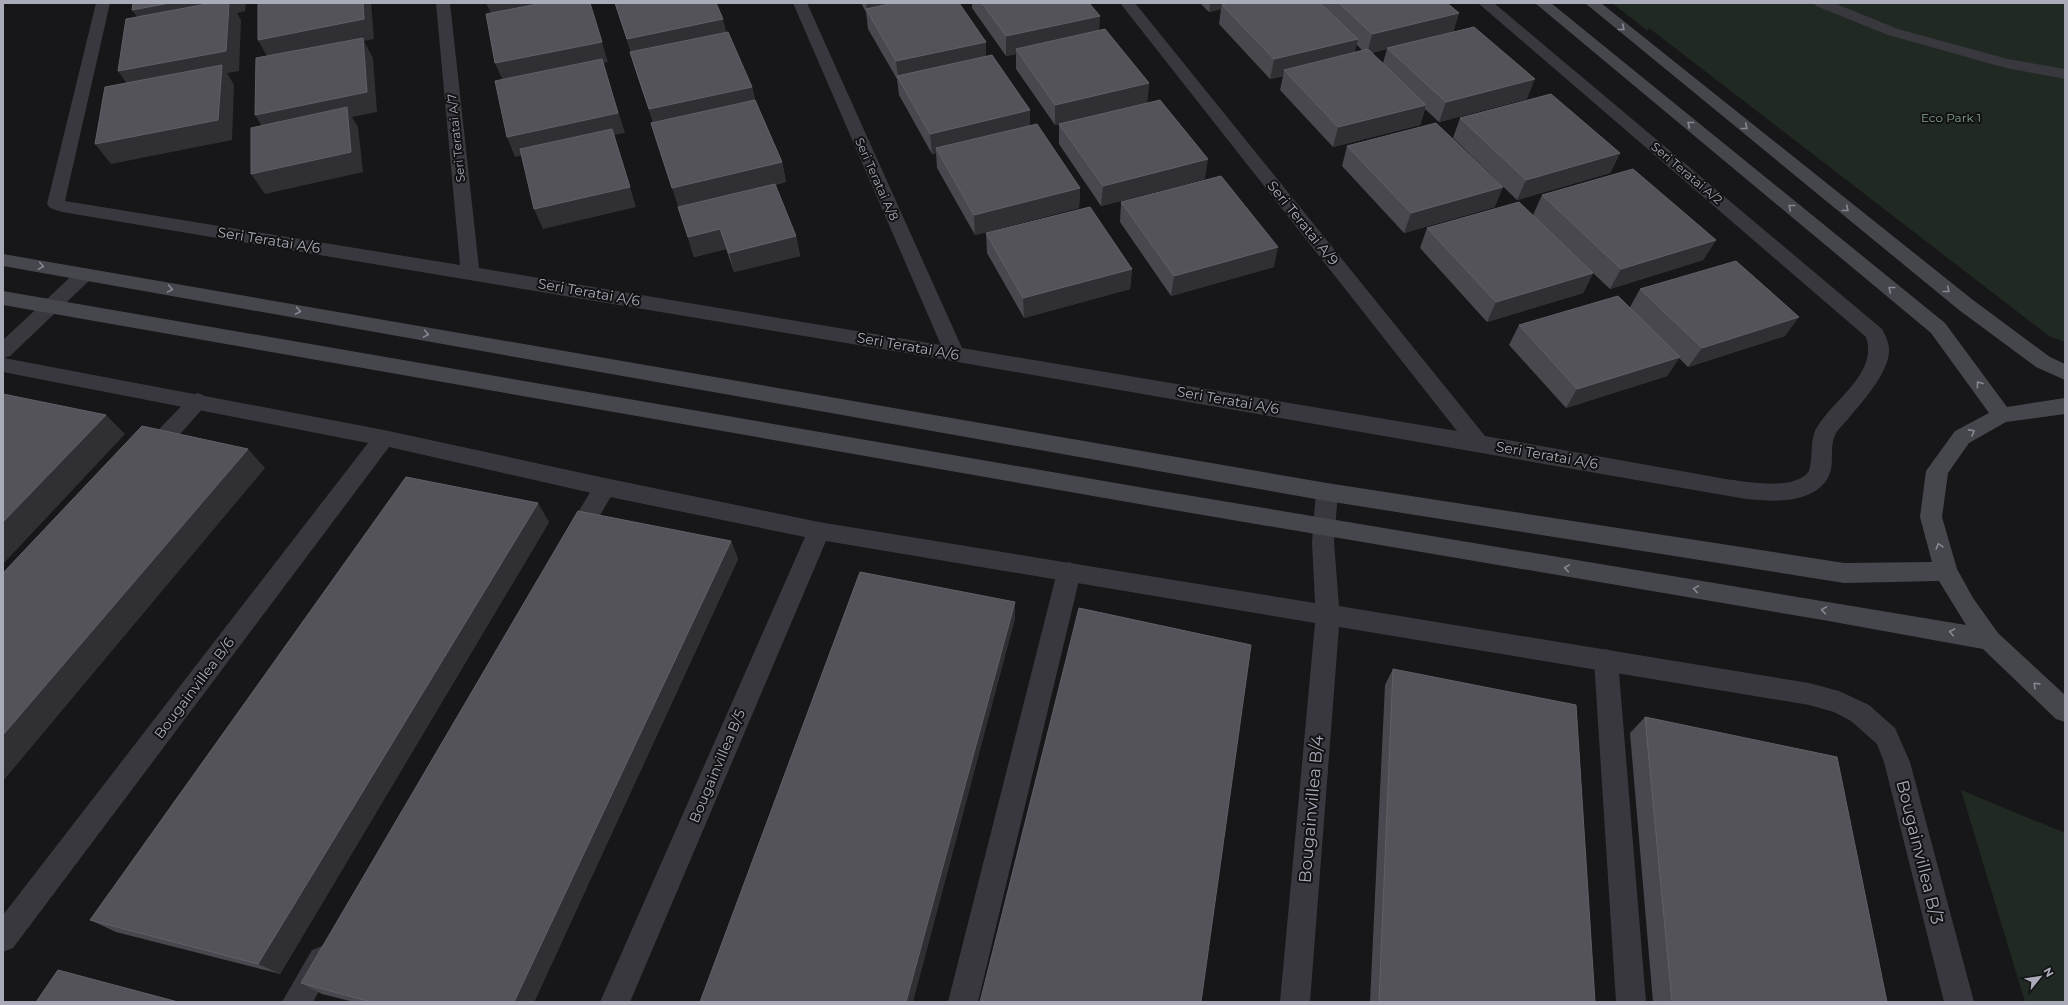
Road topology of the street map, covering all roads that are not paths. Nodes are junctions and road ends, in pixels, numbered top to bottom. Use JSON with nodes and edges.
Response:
{"nodes":[{"id":1,"x":104,"y":3,"type":"edge"},
{"id":2,"x":442,"y":3,"type":"edge"},
{"id":3,"x":800,"y":3,"type":"edge"},
{"id":4,"x":1127,"y":3,"type":"edge"},
{"id":5,"x":1485,"y":3,"type":"edge"},
{"id":6,"x":1542,"y":3,"type":"edge"},
{"id":7,"x":1592,"y":3,"type":"edge"},
{"id":8,"x":1821,"y":3,"type":"edge"},
{"id":9,"x":2065,"y":74,"type":"edge"},
{"id":10,"x":3,"y":260,"type":"edge"},
{"id":11,"x":470,"y":272,"type":"junction"},
{"id":12,"x":86,"y":274,"type":"junction"},
{"id":13,"x":3,"y":298,"type":"edge"},
{"id":14,"x":51,"y":306,"type":"junction"},
{"id":15,"x":1880,"y":350,"type":"joint"},
{"id":16,"x":3,"y":351,"type":"edge"},
{"id":17,"x":954,"y":354,"type":"junction"},
{"id":18,"x":3,"y":365,"type":"edge"},
{"id":19,"x":2065,"y":373,"type":"edge"},
{"id":20,"x":198,"y":401,"type":"junction"},
{"id":21,"x":2065,"y":406,"type":"edge"},
{"id":22,"x":2002,"y":415,"type":"junction"},
{"id":23,"x":384,"y":438,"type":"junction"},
{"id":24,"x":1478,"y":443,"type":"junction"},
{"id":25,"x":133,"y":471,"type":"edge"},
{"id":26,"x":605,"y":487,"type":"junction"},
{"id":27,"x":1327,"y":492,"type":"junction"},
{"id":28,"x":1325,"y":528,"type":"junction"},
{"id":29,"x":819,"y":531,"type":"junction"},
{"id":30,"x":561,"y":562,"type":"edge"},
{"id":31,"x":1946,"y":571,"type":"junction"},
{"id":32,"x":1069,"y":572,"type":"junction"},
{"id":33,"x":1328,"y":615,"type":"junction"},
{"id":34,"x":1990,"y":640,"type":"junction"},
{"id":35,"x":1606,"y":660,"type":"junction"},
{"id":36,"x":2065,"y":711,"type":"edge"},
{"id":37,"x":3,"y":938,"type":"edge"},
{"id":38,"x":334,"y":941,"type":"edge"},
{"id":39,"x":297,"y":1002,"type":"edge"},
{"id":40,"x":615,"y":1002,"type":"edge"},
{"id":41,"x":963,"y":1002,"type":"edge"},
{"id":42,"x":1295,"y":1002,"type":"edge"},
{"id":43,"x":1631,"y":1002,"type":"edge"},
{"id":44,"x":1959,"y":1002,"type":"edge"}],
"edges":[{"from":1,"to":11,"type":"street","name":"Seri Teratai A/6"},
{"from":2,"to":11,"type":"street","name":"Seri Teratai A/7"},
{"from":3,"to":17,"type":"street","name":"Seri Teratai A/8"},
{"from":4,"to":24,"type":"street","name":"Seri Teratai A/9"},
{"from":5,"to":15,"type":"street","name":"Seri Teratai A/2"},
{"from":22,"to":6,"type":"street","one_way":true},
{"from":7,"to":19,"type":"street","one_way":true},
{"from":8,"to":9,"type":"street"},
{"from":10,"to":12,"type":"street","one_way":true},
{"from":11,"to":17,"type":"street","name":"Seri Teratai A/6"},
{"from":12,"to":14,"type":"street"},
{"from":12,"to":27,"type":"street","one_way":true},
{"from":13,"to":14,"type":"street"},
{"from":14,"to":16,"type":"street"},
{"from":14,"to":28,"type":"street"},
{"from":15,"to":24,"type":"street","name":"Seri Teratai A/6"},
{"from":17,"to":24,"type":"street","name":"Seri Teratai A/6"},
{"from":18,"to":20,"type":"street","name":"Bougainvillea B/3"},
{"from":20,"to":23,"type":"street","name":"Bougainvillea B/3"},
{"from":20,"to":25,"type":"street"},
{"from":21,"to":22,"type":"street"},
{"from":31,"to":22,"type":"street","one_way":true},
{"from":23,"to":26,"type":"street","name":"Bougainvillea B/3"},
{"from":23,"to":37,"type":"street","name":"Bougainvillea B/6"},
{"from":26,"to":29,"type":"street","name":"Bougainvillea B/3"},
{"from":26,"to":30,"type":"street"},
{"from":27,"to":28,"type":"street","name":"Bougainvillea B/4"},
{"from":27,"to":31,"type":"street"},
{"from":28,"to":33,"type":"street","name":"Bougainvillea B/4"},
{"from":34,"to":28,"type":"street","one_way":true},
{"from":29,"to":32,"type":"street","name":"Bougainvillea B/3"},
{"from":29,"to":40,"type":"street","name":"Bougainvillea B/5"},
{"from":31,"to":34,"type":"street"},
{"from":32,"to":33,"type":"street","name":"Bougainvillea B/3"},
{"from":32,"to":41,"type":"street"},
{"from":33,"to":35,"type":"street","name":"Bougainvillea B/3"},
{"from":33,"to":42,"type":"street","name":"Bougainvillea B/4"},
{"from":36,"to":34,"type":"street","one_way":true},
{"from":35,"to":43,"type":"street"},
{"from":35,"to":44,"type":"street","name":"Bougainvillea B/3"},
{"from":38,"to":39,"type":"street"}]}
